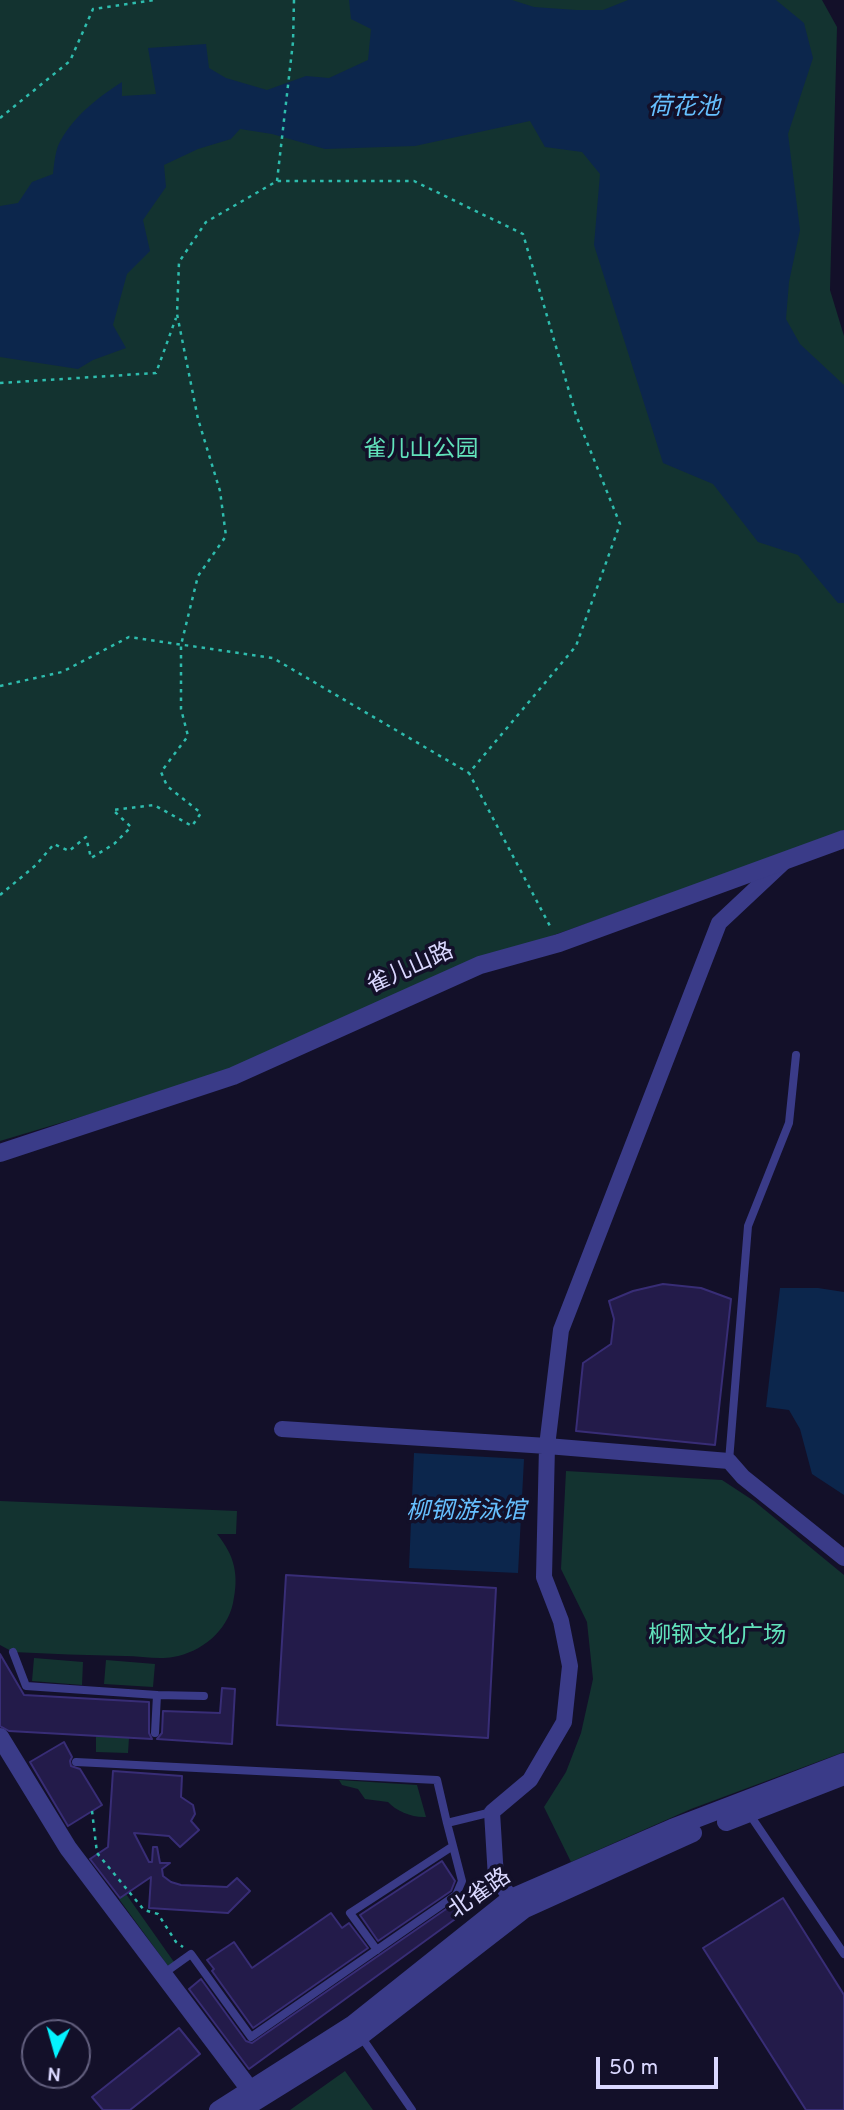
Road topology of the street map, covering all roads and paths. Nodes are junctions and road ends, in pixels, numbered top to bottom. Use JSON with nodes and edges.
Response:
{"nodes":[{"id":1,"x":155,"y":0,"type":"edge"},
{"id":2,"x":293,"y":0,"type":"edge"},
{"id":3,"x":0,"y":118,"type":"edge"},
{"id":4,"x":277,"y":181,"type":"junction"},
{"id":5,"x":177,"y":314,"type":"junction"},
{"id":6,"x":0,"y":383,"type":"edge"},
{"id":7,"x":181,"y":645,"type":"junction"},
{"id":8,"x":0,"y":686,"type":"edge"},
{"id":9,"x":469,"y":773,"type":"junction"},
{"id":10,"x":844,"y":839,"type":"edge"},
{"id":11,"x":785,"y":861,"type":"junction"},
{"id":12,"x":0,"y":895,"type":"edge"},
{"id":13,"x":559,"y":943,"type":"junction"},
{"id":14,"x":796,"y":1055,"type":"dead end"},
{"id":15,"x":0,"y":1153,"type":"edge"},
{"id":16,"x":282,"y":1429,"type":"dead end"},
{"id":17,"x":547,"y":1446,"type":"junction"},
{"id":18,"x":729,"y":1461,"type":"junction"},
{"id":19,"x":844,"y":1558,"type":"edge"},
{"id":20,"x":13,"y":1652,"type":"dead end"},
{"id":21,"x":157,"y":1695,"type":"junction"},
{"id":22,"x":204,"y":1696,"type":"dead end"},
{"id":23,"x":155,"y":1732,"type":"dead end"},
{"id":24,"x":0,"y":1737,"type":"edge"},
{"id":25,"x":76,"y":1762,"type":"dead end"},
{"id":26,"x":844,"y":1762,"type":"edge"},
{"id":27,"x":844,"y":1776,"type":"edge"},
{"id":28,"x":746,"y":1808,"type":"junction"},
{"id":29,"x":92,"y":1811,"type":"dead end"},
{"id":30,"x":492,"y":1812,"type":"junction"},
{"id":31,"x":447,"y":1823,"type":"junction"},
{"id":32,"x":453,"y":1846,"type":"junction"},
{"id":33,"x":518,"y":1904,"type":"junction"},
{"id":34,"x":377,"y":1950,"type":"junction"},
{"id":35,"x":191,"y":1954,"type":"junction"},
{"id":36,"x":844,"y":1954,"type":"edge"},
{"id":37,"x":163,"y":1973,"type":"junction"},
{"id":38,"x":357,"y":2030,"type":"junction"},
{"id":39,"x":254,"y":2094,"type":"junction"},
{"id":40,"x":218,"y":2110,"type":"edge"},
{"id":41,"x":242,"y":2110,"type":"edge"},
{"id":42,"x":412,"y":2110,"type":"edge"}],
"edges":[{"from":1,"to":3,"type":"path"},
{"from":2,"to":4,"type":"path"},
{"from":4,"to":5,"type":"path"},
{"from":4,"to":9,"type":"path"},
{"from":5,"to":6,"type":"path"},
{"from":5,"to":7,"type":"path"},
{"from":7,"to":8,"type":"path"},
{"from":7,"to":9,"type":"path"},
{"from":7,"to":12,"type":"path"},
{"from":9,"to":13,"type":"path"},
{"from":10,"to":11,"type":"street","name":"雀儿山路"},
{"from":11,"to":13,"type":"street","name":"雀儿山路"},
{"from":11,"to":17,"type":"street"},
{"from":13,"to":15,"type":"street","name":"雀儿山路"},
{"from":14,"to":18,"type":"lane"},
{"from":16,"to":17,"type":"street"},
{"from":17,"to":18,"type":"street"},
{"from":17,"to":30,"type":"street"},
{"from":18,"to":19,"type":"street"},
{"from":20,"to":21,"type":"lane"},
{"from":21,"to":22,"type":"lane"},
{"from":21,"to":23,"type":"lane"},
{"from":24,"to":37,"type":"street"},
{"from":25,"to":31,"type":"lane"},
{"from":26,"to":28,"type":"street","name":"北雀路"},
{"from":27,"to":28,"type":"street","name":"北雀路"},
{"from":28,"to":33,"type":"street","name":"北雀路"},
{"from":28,"to":36,"type":"lane"},
{"from":29,"to":35,"type":"path"},
{"from":30,"to":31,"type":"lane"},
{"from":30,"to":33,"type":"street"},
{"from":31,"to":32,"type":"lane"},
{"from":32,"to":34,"type":"lane"},
{"from":32,"to":34,"type":"lane"},
{"from":33,"to":38,"type":"street","name":"北雀路"},
{"from":34,"to":35,"type":"lane"},
{"from":35,"to":37,"type":"lane"},
{"from":37,"to":39,"type":"street"},
{"from":38,"to":39,"type":"street","name":"北雀路"},
{"from":38,"to":42,"type":"lane"},
{"from":39,"to":40,"type":"street","name":"北雀路"},
{"from":39,"to":41,"type":"street","name":"北雀路"}]}
